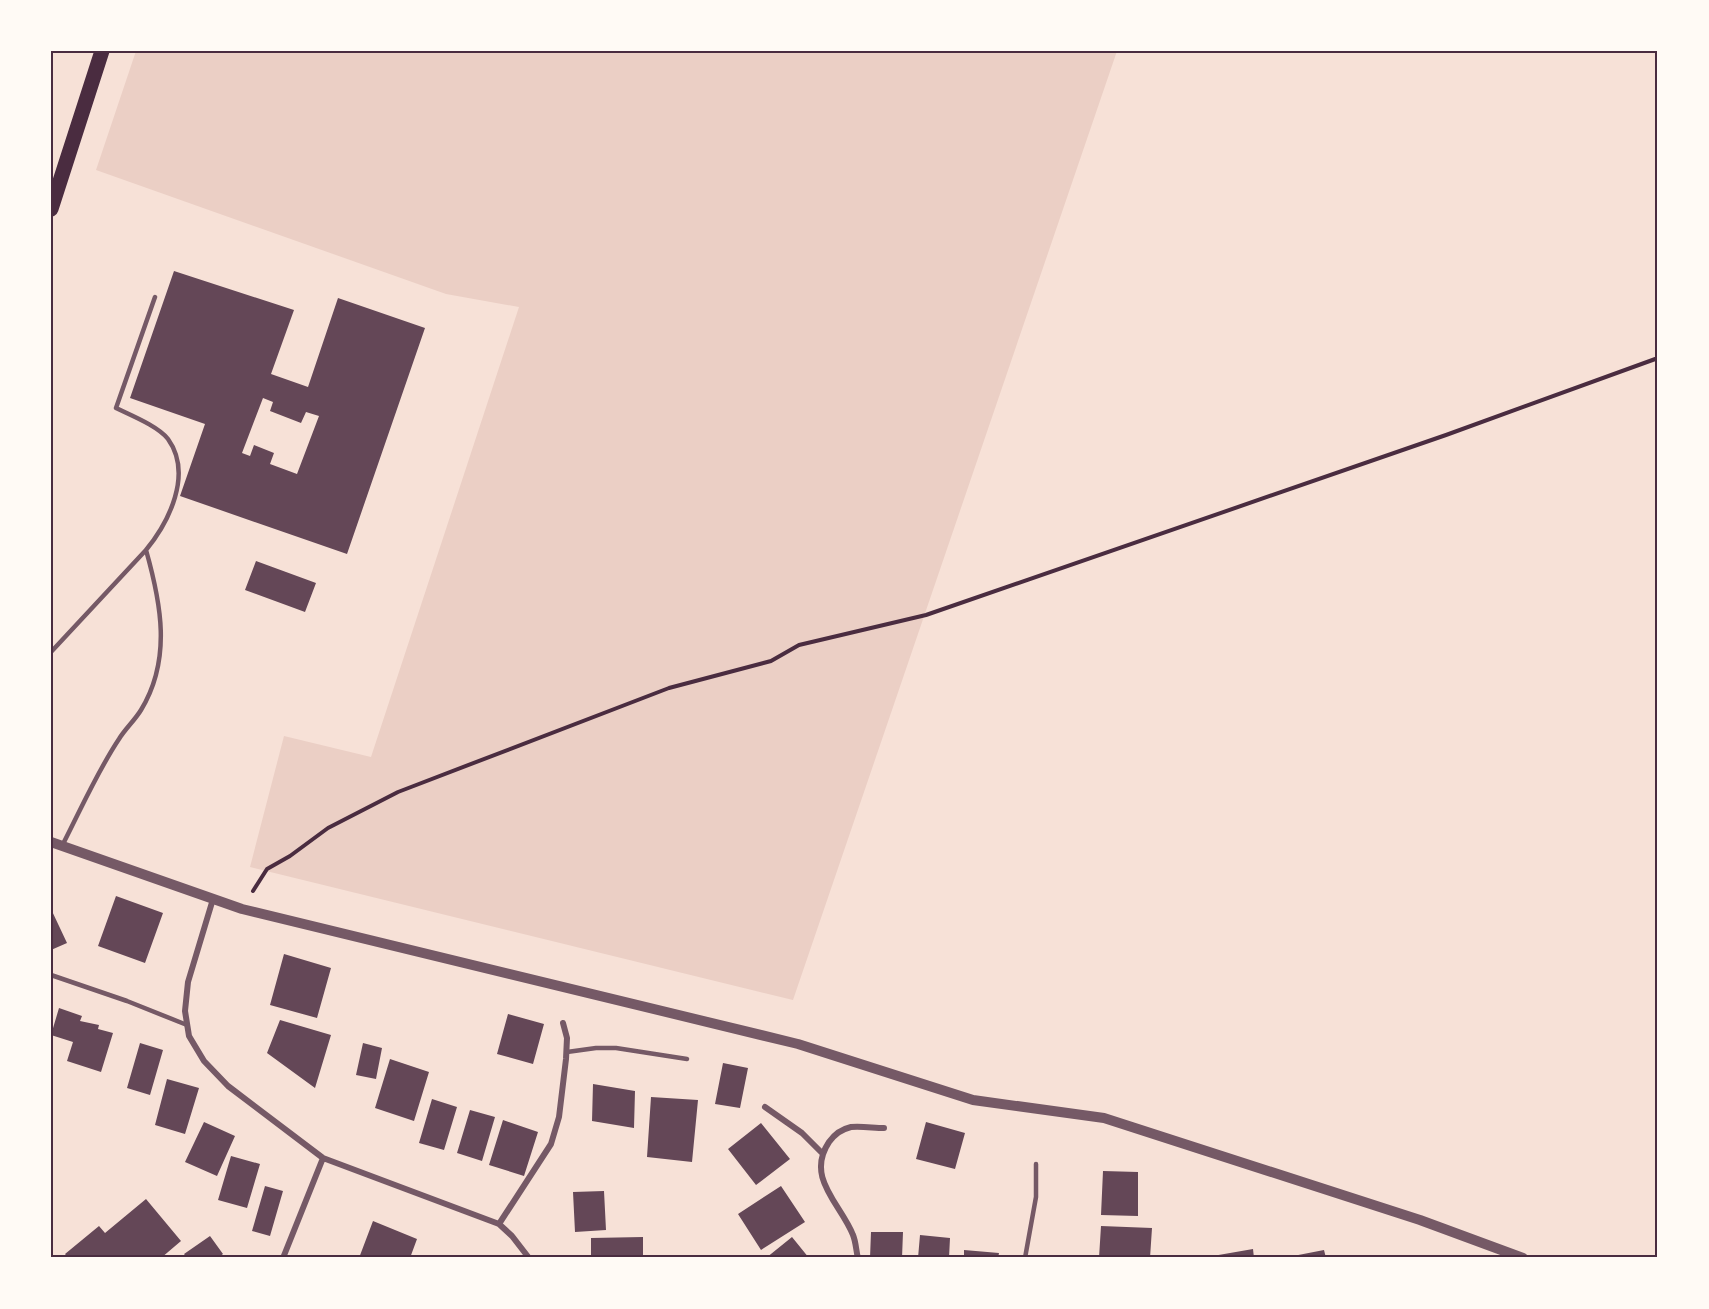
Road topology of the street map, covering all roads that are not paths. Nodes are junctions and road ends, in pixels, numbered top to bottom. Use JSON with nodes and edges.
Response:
{"nodes":[{"id":1,"x":102,"y":51,"type":"edge"},
{"id":2,"x":51,"y":209,"type":"edge"},
{"id":3,"x":155,"y":297,"type":"dead end"},
{"id":4,"x":146,"y":550,"type":"junction"},
{"id":5,"x":51,"y":652,"type":"edge"},
{"id":6,"x":56,"y":845,"type":"edge"},
{"id":7,"x":213,"y":899,"type":"junction"},
{"id":8,"x":51,"y":975,"type":"edge"},
{"id":9,"x":563,"y":1023,"type":"dead end"},
{"id":10,"x":187,"y":1025,"type":"junction"},
{"id":11,"x":567,"y":1052,"type":"junction"},
{"id":12,"x":687,"y":1059,"type":"dead end"},
{"id":13,"x":765,"y":1107,"type":"dead end"},
{"id":14,"x":884,"y":1128,"type":"dead end"},
{"id":15,"x":822,"y":1153,"type":"junction"},
{"id":16,"x":323,"y":1158,"type":"junction"},
{"id":17,"x":1036,"y":1164,"type":"dead end"},
{"id":18,"x":499,"y":1224,"type":"junction"},
{"id":19,"x":283,"y":1258,"type":"edge"},
{"id":20,"x":529,"y":1258,"type":"edge"},
{"id":21,"x":858,"y":1258,"type":"edge"},
{"id":22,"x":1025,"y":1258,"type":"edge"},
{"id":23,"x":1523,"y":1258,"type":"edge"}],
"edges":[{"from":1,"to":2,"type":"main road"},
{"from":3,"to":4,"type":"lane"},
{"from":4,"to":5,"type":"lane"},
{"from":4,"to":6,"type":"lane"},
{"from":6,"to":7,"type":"street"},
{"from":7,"to":10,"type":"street"},
{"from":7,"to":23,"type":"street"},
{"from":8,"to":10,"type":"lane"},
{"from":9,"to":11,"type":"street"},
{"from":10,"to":16,"type":"street"},
{"from":11,"to":12,"type":"lane"},
{"from":11,"to":18,"type":"street"},
{"from":13,"to":15,"type":"street"},
{"from":14,"to":15,"type":"street"},
{"from":15,"to":21,"type":"street"},
{"from":16,"to":18,"type":"street"},
{"from":16,"to":19,"type":"street"},
{"from":17,"to":22,"type":"lane"},
{"from":18,"to":20,"type":"street"}]}
